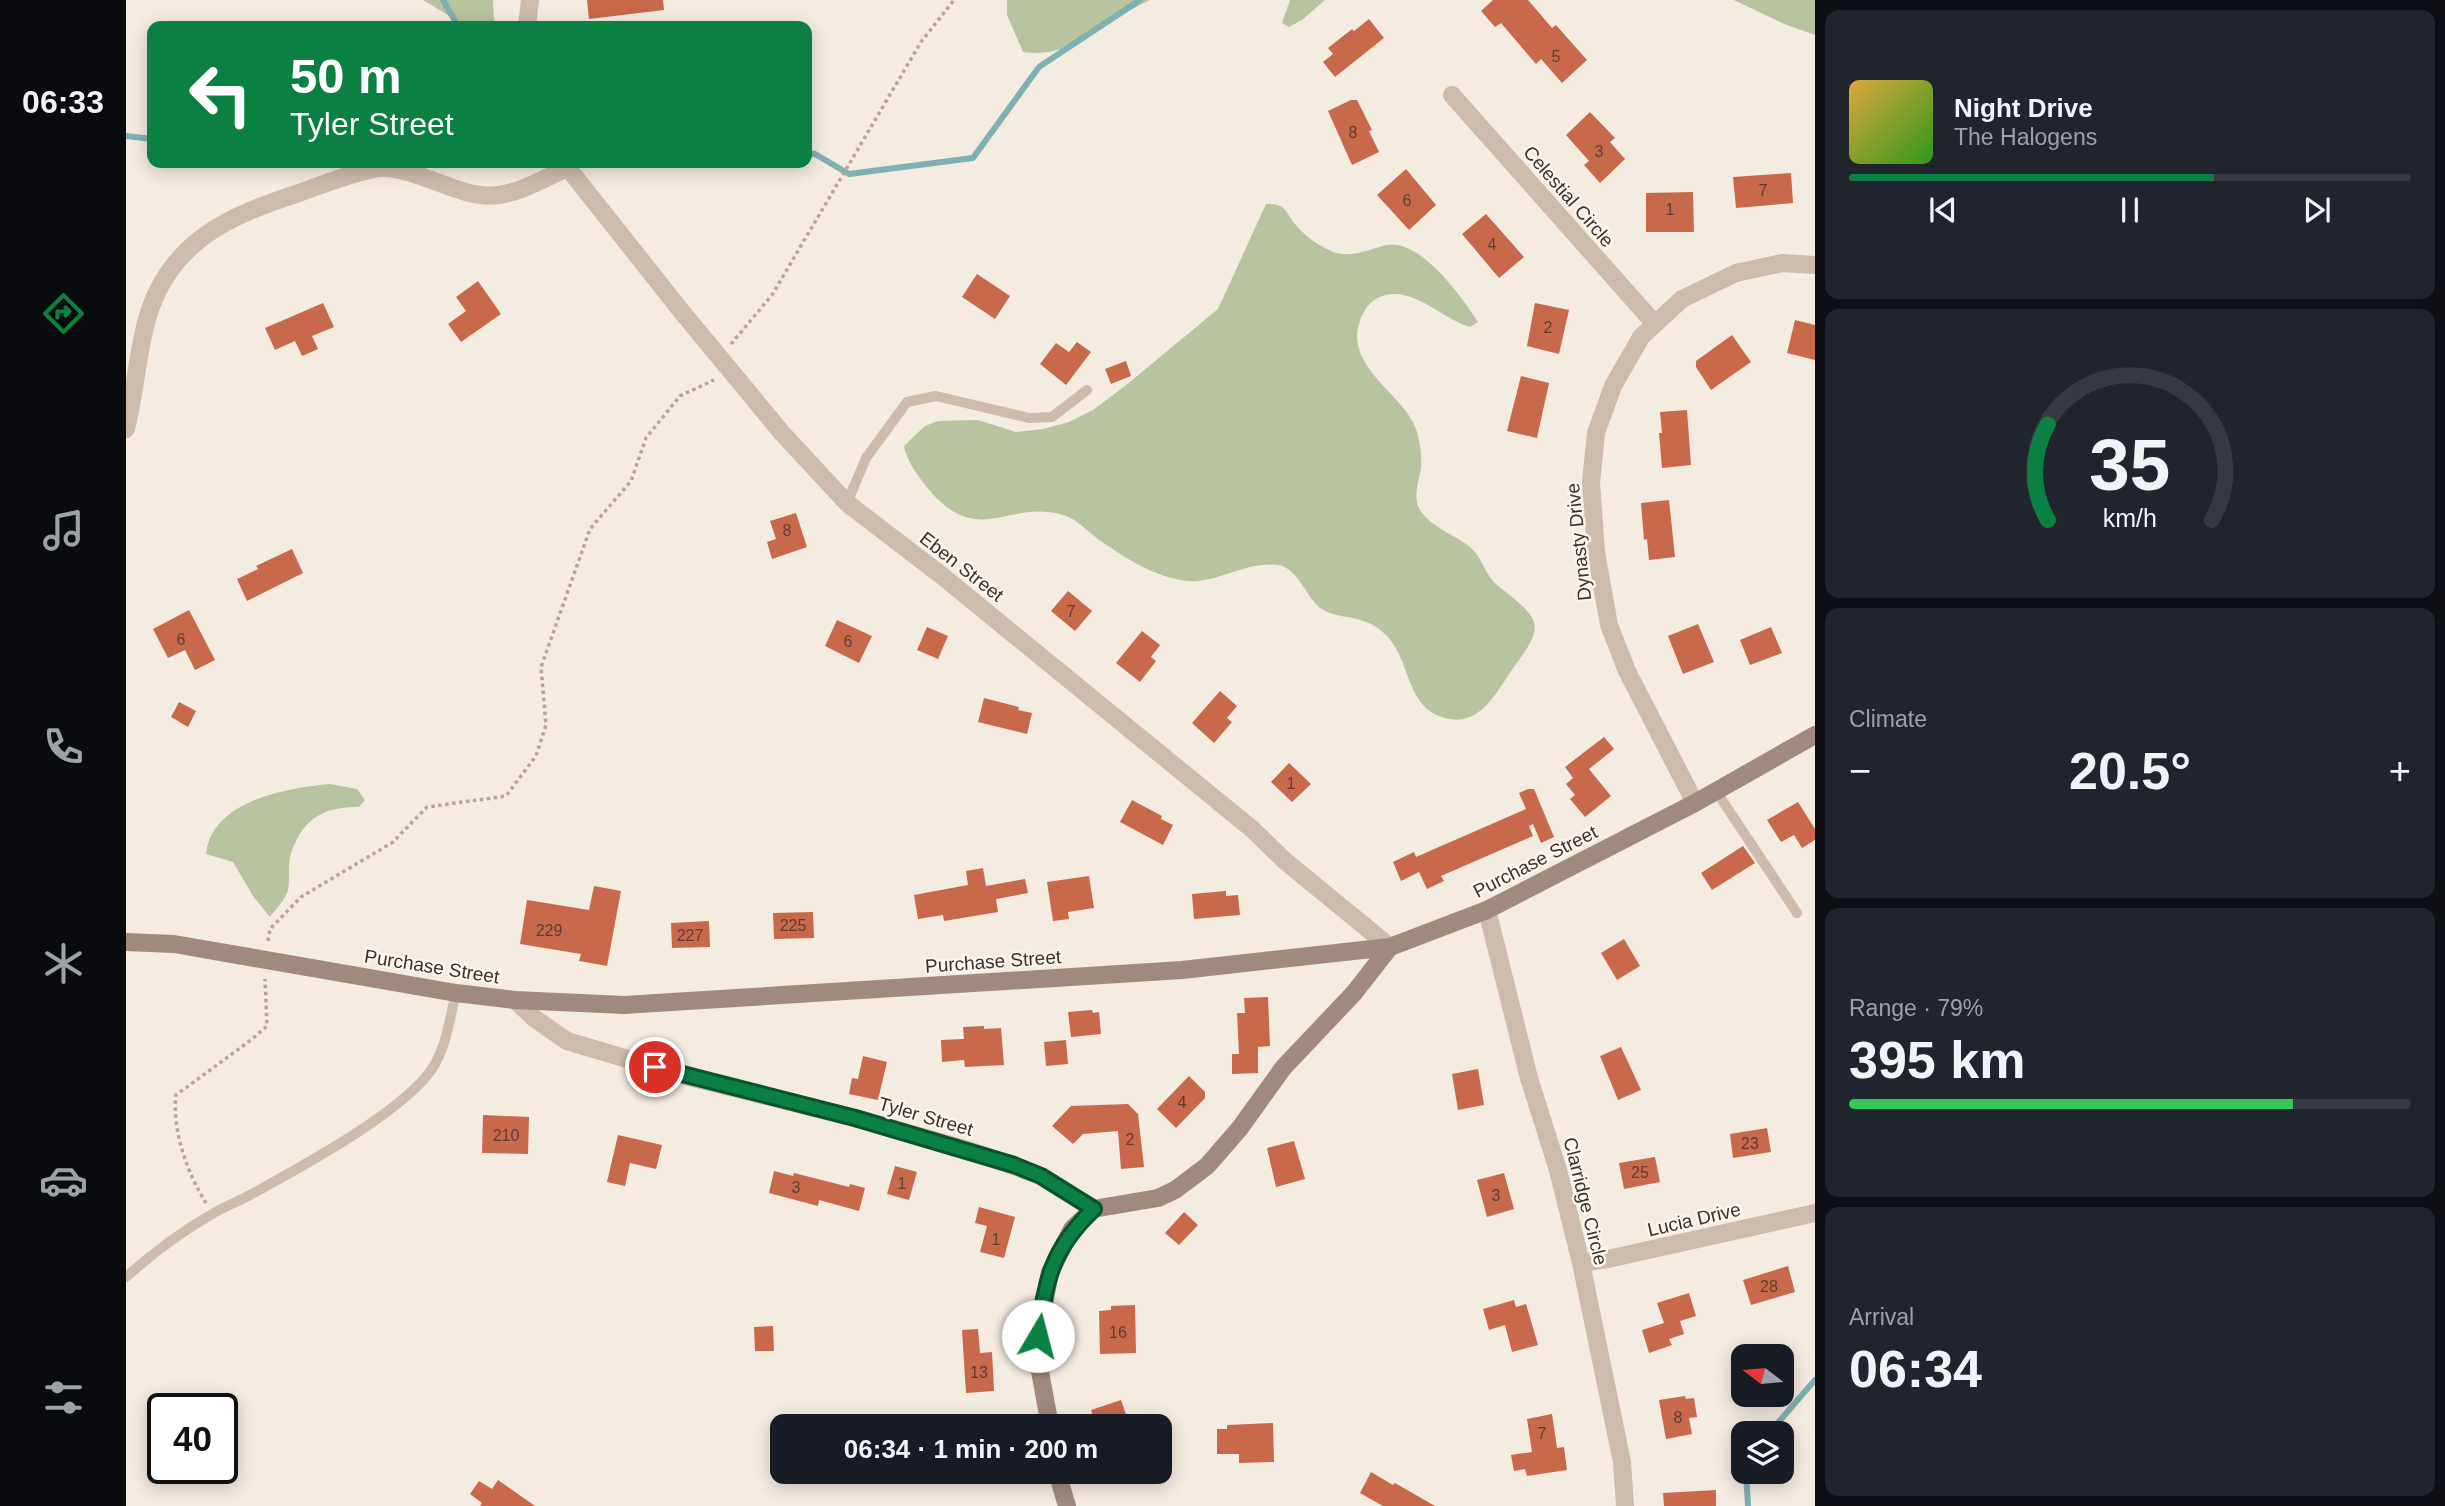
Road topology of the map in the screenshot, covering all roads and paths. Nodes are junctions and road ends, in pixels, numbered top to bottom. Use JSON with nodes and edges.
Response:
{"nodes":[{"id":1,"x":530,"y":0,"type":"edge"},
{"id":2,"x":954,"y":0,"type":"edge"},
{"id":3,"x":528,"y":21,"type":"edge"},
{"id":4,"x":1452,"y":95,"type":"dead end"},
{"id":5,"x":379,"y":168,"type":"edge"},
{"id":6,"x":388,"y":168,"type":"edge"},
{"id":7,"x":561,"y":168,"type":"edge"},
{"id":8,"x":567,"y":168,"type":"edge"},
{"id":9,"x":1815,"y":265,"type":"edge"},
{"id":10,"x":1654,"y":324,"type":"junction"},
{"id":11,"x":719,"y":357,"type":"junction"},
{"id":12,"x":731,"y":371,"type":"junction"},
{"id":13,"x":1087,"y":390,"type":"dead end"},
{"id":14,"x":126,"y":429,"type":"edge"},
{"id":15,"x":847,"y":503,"type":"junction"},
{"id":16,"x":1815,"y":735,"type":"edge"},
{"id":17,"x":1716,"y":791,"type":"junction"},
{"id":18,"x":1695,"y":803,"type":"junction"},
{"id":19,"x":1487,"y":910,"type":"junction"},
{"id":20,"x":1797,"y":913,"type":"dead end"},
{"id":21,"x":126,"y":942,"type":"edge"},
{"id":22,"x":1390,"y":947,"type":"junction"},
{"id":23,"x":264,"y":960,"type":"junction"},
{"id":24,"x":456,"y":993,"type":"junction"},
{"id":25,"x":515,"y":1000,"type":"junction"},
{"id":26,"x":1094,"y":1209,"type":"junction"},
{"id":27,"x":213,"y":1213,"type":"junction"},
{"id":28,"x":1815,"y":1213,"type":"edge"},
{"id":29,"x":1581,"y":1263,"type":"junction"},
{"id":30,"x":126,"y":1277,"type":"edge"},
{"id":31,"x":1048,"y":1414,"type":"edge"},
{"id":32,"x":1060,"y":1484,"type":"edge"},
{"id":33,"x":1066,"y":1506,"type":"edge"},
{"id":34,"x":1625,"y":1506,"type":"edge"}],
"edges":[{"from":1,"to":3,"type":"street"},
{"from":2,"to":11,"type":"path"},
{"from":4,"to":10,"type":"street","name":"Celestial Circle"},
{"from":5,"to":14,"type":"street"},
{"from":6,"to":7,"type":"street"},
{"from":8,"to":11,"type":"street","name":"Eben Street"},
{"from":9,"to":10,"type":"street","name":"Dynasty Drive"},
{"from":10,"to":18,"type":"street","name":"Dynasty Drive"},
{"from":11,"to":12,"type":"street","name":"Eben Street"},
{"from":12,"to":15,"type":"street","name":"Eben Street"},
{"from":12,"to":23,"type":"path"},
{"from":13,"to":15,"type":"lane"},
{"from":15,"to":22,"type":"street","name":"Eben Street"},
{"from":16,"to":17,"type":"main road","name":"Purchase Street"},
{"from":17,"to":18,"type":"main road","name":"Purchase Street"},
{"from":17,"to":20,"type":"lane"},
{"from":18,"to":19,"type":"main road","name":"Purchase Street"},
{"from":19,"to":22,"type":"main road","name":"Purchase Street"},
{"from":19,"to":29,"type":"street","name":"Clarridge Circle"},
{"from":21,"to":23,"type":"main road","name":"Purchase Street"},
{"from":22,"to":25,"type":"main road","name":"Purchase Street"},
{"from":22,"to":26,"type":"main road"},
{"from":23,"to":24,"type":"main road","name":"Purchase Street"},
{"from":23,"to":27,"type":"path"},
{"from":24,"to":25,"type":"main road","name":"Purchase Street"},
{"from":24,"to":27,"type":"lane"},
{"from":25,"to":26,"type":"street","name":"Tyler Street"},
{"from":26,"to":31,"type":"main road"},
{"from":27,"to":30,"type":"lane"},
{"from":28,"to":29,"type":"street","name":"Lucia Drive"},
{"from":29,"to":34,"type":"street","name":"Clarridge Circle"},
{"from":32,"to":33,"type":"main road"}]}
